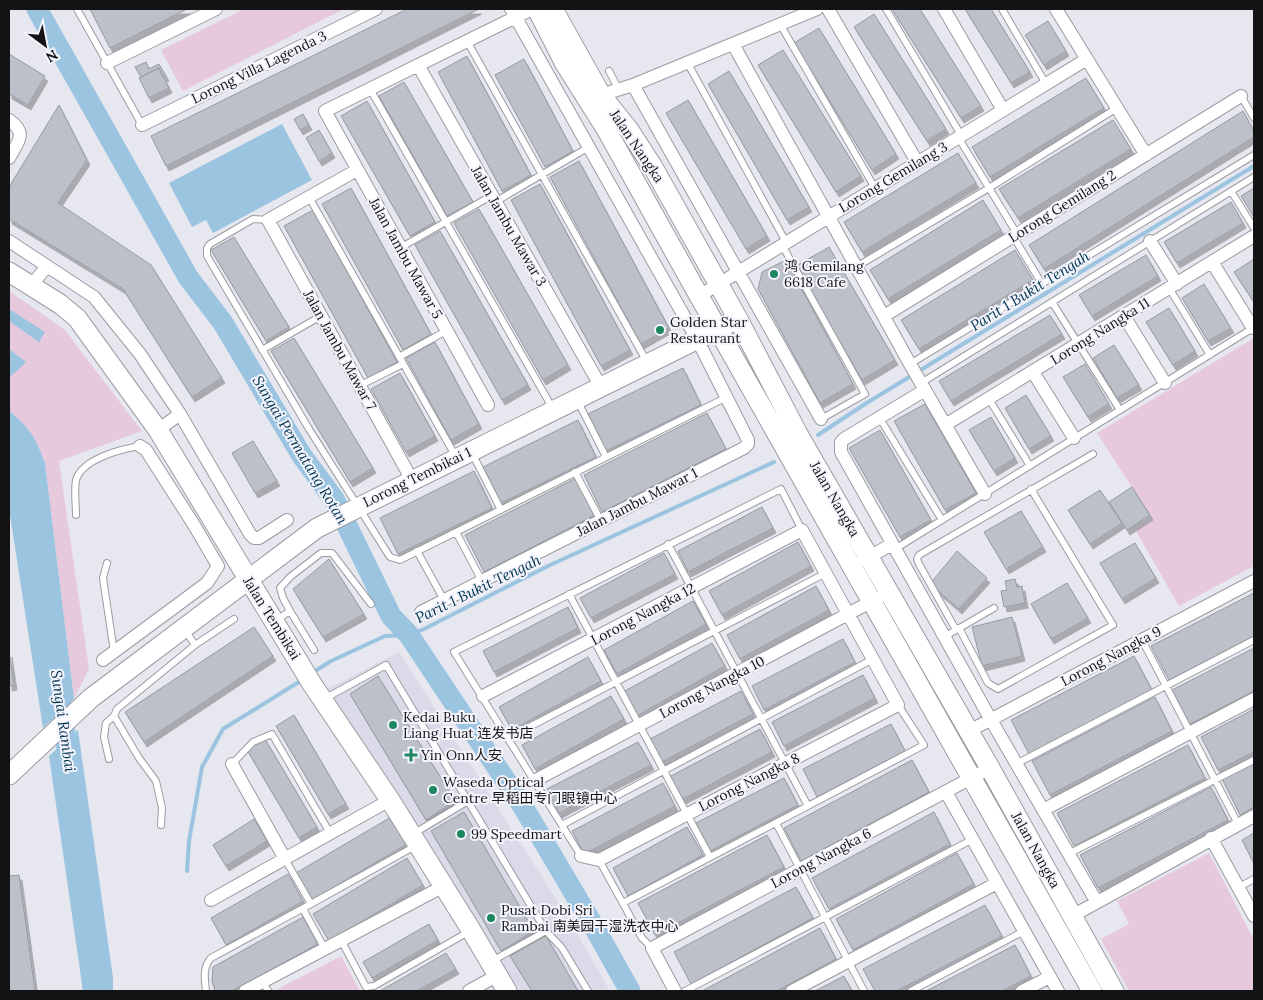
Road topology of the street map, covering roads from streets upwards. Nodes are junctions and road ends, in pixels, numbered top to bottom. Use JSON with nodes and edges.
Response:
{"nodes":[{"id":1,"x":216,"y":9,"type":"edge"},
{"id":2,"x":376,"y":9,"type":"edge"},
{"id":3,"x":532,"y":9,"type":"edge"},
{"id":4,"x":537,"y":9,"type":"edge"},
{"id":5,"x":553,"y":9,"type":"edge"},
{"id":6,"x":816,"y":9,"type":"edge"},
{"id":7,"x":828,"y":9,"type":"edge"},
{"id":8,"x":944,"y":9,"type":"edge"},
{"id":9,"x":1056,"y":9,"type":"edge"},
{"id":10,"x":513,"y":13,"type":"edge"},
{"id":11,"x":733,"y":44,"type":"junction"},
{"id":12,"x":1087,"y":59,"type":"junction"},
{"id":13,"x":107,"y":63,"type":"road end"},
{"id":14,"x":418,"y":65,"type":"junction"},
{"id":15,"x":634,"y":84,"type":"junction"},
{"id":16,"x":610,"y":92,"type":"junction"},
{"id":17,"x":1241,"y":96,"type":"road end"},
{"id":18,"x":1003,"y":110,"type":"junction"},
{"id":19,"x":9,"y":120,"type":"edge"},
{"id":20,"x":142,"y":125,"type":"road end"},
{"id":21,"x":1146,"y":155,"type":"junction"},
{"id":22,"x":9,"y":158,"type":"edge"},
{"id":23,"x":918,"y":162,"type":"junction"},
{"id":24,"x":357,"y":170,"type":"junction"},
{"id":25,"x":829,"y":217,"type":"junction"},
{"id":26,"x":1254,"y":236,"type":"edge"},
{"id":27,"x":9,"y":241,"type":"edge"},
{"id":28,"x":1150,"y":241,"type":"road end"},
{"id":29,"x":1212,"y":262,"type":"junction"},
{"id":30,"x":47,"y":266,"type":"junction"},
{"id":31,"x":9,"y":272,"type":"edge"},
{"id":32,"x":738,"y":272,"type":"junction"},
{"id":33,"x":718,"y":285,"type":"junction"},
{"id":34,"x":31,"y":286,"type":"junction"},
{"id":35,"x":1173,"y":286,"type":"junction"},
{"id":36,"x":699,"y":296,"type":"junction"},
{"id":37,"x":884,"y":316,"type":"junction"},
{"id":38,"x":1124,"y":316,"type":"junction"},
{"id":39,"x":738,"y":319,"type":"junction"},
{"id":40,"x":1254,"y":328,"type":"edge"},
{"id":41,"x":717,"y":329,"type":"junction"},
{"id":42,"x":697,"y":339,"type":"junction"},
{"id":43,"x":1033,"y":372,"type":"junction"},
{"id":44,"x":918,"y":377,"type":"junction"},
{"id":45,"x":1165,"y":383,"type":"road end"},
{"id":46,"x":601,"y":386,"type":"junction"},
{"id":47,"x":488,"y":405,"type":"dead end"},
{"id":48,"x":180,"y":414,"type":"junction"},
{"id":49,"x":821,"y":419,"type":"road end"},
{"id":50,"x":945,"y":425,"type":"junction"},
{"id":51,"x":158,"y":430,"type":"junction"},
{"id":52,"x":1074,"y":438,"type":"road end"},
{"id":53,"x":140,"y":446,"type":"road end"},
{"id":54,"x":174,"y":458,"type":"junction"},
{"id":55,"x":157,"y":468,"type":"junction"},
{"id":56,"x":412,"y":480,"type":"junction"},
{"id":57,"x":985,"y":494,"type":"road end"},
{"id":58,"x":287,"y":520,"type":"dead end"},
{"id":59,"x":202,"y":521,"type":"junction"},
{"id":60,"x":893,"y":547,"type":"junction"},
{"id":61,"x":869,"y":557,"type":"junction"},
{"id":62,"x":852,"y":567,"type":"junction"},
{"id":63,"x":248,"y":580,"type":"junction"},
{"id":64,"x":1254,"y":583,"type":"edge"},
{"id":65,"x":889,"y":592,"type":"junction"},
{"id":66,"x":872,"y":602,"type":"junction"},
{"id":67,"x":172,"y":609,"type":"junction"},
{"id":68,"x":421,"y":612,"type":"dead end"},
{"id":69,"x":848,"y":614,"type":"junction"},
{"id":70,"x":184,"y":628,"type":"junction"},
{"id":71,"x":103,"y":660,"type":"dead end"},
{"id":72,"x":482,"y":696,"type":"road end"},
{"id":73,"x":1254,"y":699,"type":"edge"},
{"id":74,"x":991,"y":720,"type":"junction"},
{"id":75,"x":969,"y":731,"type":"junction"},
{"id":76,"x":232,"y":764,"type":"road end"},
{"id":77,"x":990,"y":768,"type":"junction"},
{"id":78,"x":9,"y":775,"type":"edge"},
{"id":79,"x":971,"y":778,"type":"junction"},
{"id":80,"x":534,"y":781,"type":"road end"},
{"id":81,"x":946,"y":792,"type":"junction"},
{"id":82,"x":390,"y":800,"type":"junction"},
{"id":83,"x":1043,"y":810,"type":"junction"},
{"id":84,"x":1254,"y":816,"type":"edge"},
{"id":85,"x":1211,"y":838,"type":"junction"},
{"id":86,"x":581,"y":856,"type":"road end"},
{"id":87,"x":285,"y":859,"type":"junction"},
{"id":88,"x":997,"y":883,"type":"junction"},
{"id":89,"x":444,"y":886,"type":"junction"},
{"id":90,"x":212,"y":900,"type":"dead end"},
{"id":91,"x":1096,"y":901,"type":"junction"},
{"id":92,"x":1072,"y":916,"type":"junction"},
{"id":93,"x":1254,"y":916,"type":"edge"},
{"id":94,"x":494,"y":968,"type":"junction"},
{"id":95,"x":1050,"y":977,"type":"junction"},
{"id":96,"x":265,"y":986,"type":"edge"},
{"id":97,"x":245,"y":991,"type":"edge"},
{"id":98,"x":469,"y":991,"type":"edge"},
{"id":99,"x":507,"y":991,"type":"edge"},
{"id":100,"x":675,"y":991,"type":"edge"},
{"id":101,"x":792,"y":991,"type":"edge"},
{"id":102,"x":1022,"y":991,"type":"edge"},
{"id":103,"x":1058,"y":991,"type":"edge"},
{"id":104,"x":1092,"y":991,"type":"edge"},
{"id":105,"x":1114,"y":991,"type":"edge"}],
"edges":[{"from":1,"to":13,"type":"street"},
{"from":2,"to":20,"type":"street","name":"Lorong Villa Lagenda 3"},
{"from":3,"to":10,"type":"street"},
{"from":4,"to":36,"type":"street","name":"Jalan Nangka"},
{"from":5,"to":16,"type":"street","name":"Jalan Nangka"},
{"from":6,"to":11,"type":"street"},
{"from":7,"to":23,"type":"street"},
{"from":8,"to":18,"type":"street"},
{"from":9,"to":12,"type":"street"},
{"from":10,"to":14,"type":"street"},
{"from":10,"to":42,"type":"street","name":"Jalan Jambu Mawar 1"},
{"from":11,"to":15,"type":"street"},
{"from":11,"to":25,"type":"street"},
{"from":12,"to":18,"type":"street","name":"Lorong Gemilang 3"},
{"from":12,"to":21,"type":"street"},
{"from":14,"to":24,"type":"street","name":"Jalan Jambu Mawar 5"},
{"from":14,"to":46,"type":"street","name":"Jalan Jambu Mawar 3"},
{"from":15,"to":16,"type":"street"},
{"from":15,"to":32,"type":"street","name":"Jalan Nangka"},
{"from":16,"to":33,"type":"street","name":"Jalan Nangka"},
{"from":17,"to":21,"type":"street","name":"Lorong Gemilang 2"},
{"from":18,"to":23,"type":"street","name":"Lorong Gemilang 3"},
{"from":19,"to":22,"type":"street"},
{"from":21,"to":37,"type":"street","name":"Lorong Gemilang 2"},
{"from":23,"to":25,"type":"street","name":"Lorong Gemilang 3"},
{"from":24,"to":47,"type":"street","name":"Jalan Jambu Mawar 5"},
{"from":24,"to":56,"type":"street","name":"Jalan Jambu Mawar 7"},
{"from":25,"to":32,"type":"street","name":"Lorong Gemilang 3"},
{"from":25,"to":37,"type":"street"},
{"from":26,"to":29,"type":"street","name":"Lorong Nangka 11"},
{"from":27,"to":30,"type":"street"},
{"from":28,"to":35,"type":"street"},
{"from":29,"to":35,"type":"street","name":"Lorong Nangka 11"},
{"from":29,"to":40,"type":"street"},
{"from":30,"to":34,"type":"street"},
{"from":30,"to":48,"type":"street"},
{"from":31,"to":34,"type":"street","name":"Jalan Tembikai"},
{"from":32,"to":33,"type":"street","name":"Lorong Gemilang 3"},
{"from":32,"to":49,"type":"street","name":"Jalan Nangka"},
{"from":33,"to":36,"type":"street","name":"Lorong Gemilang 3"},
{"from":33,"to":39,"type":"street","name":"Jalan Nangka"},
{"from":34,"to":51,"type":"street","name":"Jalan Tembikai"},
{"from":35,"to":38,"type":"street","name":"Lorong Nangka 11"},
{"from":36,"to":41,"type":"street","name":"Jalan Nangka"},
{"from":37,"to":44,"type":"street"},
{"from":38,"to":43,"type":"street","name":"Lorong Nangka 11"},
{"from":38,"to":45,"type":"street"},
{"from":39,"to":41,"type":"street","name":"Lorong Tembikai 1"},
{"from":39,"to":61,"type":"street","name":"Jalan Nangka"},
{"from":41,"to":42,"type":"street","name":"Lorong Tembikai 1"},
{"from":41,"to":62,"type":"street","name":"Jalan Nangka"},
{"from":42,"to":46,"type":"street","name":"Lorong Tembikai 1"},
{"from":42,"to":68,"type":"street","name":"Jalan Jambu Mawar 1"},
{"from":43,"to":50,"type":"street","name":"Lorong Nangka 11"},
{"from":43,"to":52,"type":"street"},
{"from":44,"to":50,"type":"street"},
{"from":44,"to":60,"type":"street","name":"Jalan Nangka"},
{"from":46,"to":56,"type":"street","name":"Lorong Tembikai 1"},
{"from":48,"to":51,"type":"street"},
{"from":48,"to":58,"type":"street"},
{"from":50,"to":57,"type":"street"},
{"from":51,"to":54,"type":"street","name":"Jalan Tembikai"},
{"from":53,"to":55,"type":"street"},
{"from":54,"to":55,"type":"street"},
{"from":54,"to":59,"type":"street","name":"Jalan Tembikai"},
{"from":55,"to":59,"type":"street"},
{"from":56,"to":63,"type":"street","name":"Lorong Tembikai 1"},
{"from":59,"to":63,"type":"street","name":"Jalan Tembikai"},
{"from":59,"to":67,"type":"street"},
{"from":60,"to":61,"type":"street"},
{"from":60,"to":74,"type":"street","name":"Jalan Nangka"},
{"from":61,"to":62,"type":"street"},
{"from":61,"to":65,"type":"street","name":"Jalan Nangka"},
{"from":62,"to":66,"type":"street","name":"Jalan Nangka"},
{"from":63,"to":70,"type":"street","name":"Lorong Tembikai 1"},
{"from":63,"to":82,"type":"street","name":"Jalan Tembikai"},
{"from":64,"to":74,"type":"street","name":"Lorong Nangka 9"},
{"from":65,"to":66,"type":"street","name":"Lorong Nangka 10"},
{"from":65,"to":75,"type":"street","name":"Jalan Nangka"},
{"from":66,"to":69,"type":"street","name":"Lorong Nangka 10"},
{"from":66,"to":79,"type":"street","name":"Jalan Nangka"},
{"from":67,"to":70,"type":"street"},
{"from":67,"to":71,"type":"street"},
{"from":69,"to":72,"type":"street","name":"Lorong Nangka 12"},
{"from":69,"to":80,"type":"street","name":"Lorong Nangka 10"},
{"from":69,"to":86,"type":"street","name":"Lorong Nangka 8"},
{"from":70,"to":78,"type":"street","name":"Lorong Tembikai 1"},
{"from":73,"to":83,"type":"street"},
{"from":74,"to":75,"type":"street","name":"Lorong Nangka 9"},
{"from":74,"to":83,"type":"street","name":"Jalan Nangka"},
{"from":75,"to":77,"type":"street","name":"Jalan Nangka"},
{"from":76,"to":87,"type":"street"},
{"from":77,"to":79,"type":"street","name":"Lorong Nangka 6"},
{"from":77,"to":92,"type":"street","name":"Jalan Nangka"},
{"from":79,"to":81,"type":"street","name":"Lorong Nangka 6"},
{"from":79,"to":104,"type":"street","name":"Jalan Nangka"},
{"from":81,"to":88,"type":"street"},
{"from":81,"to":100,"type":"street","name":"Lorong Nangka 6"},
{"from":82,"to":87,"type":"street"},
{"from":82,"to":89,"type":"street","name":"Jalan Tembikai"},
{"from":83,"to":91,"type":"street","name":"Jalan Nangka"},
{"from":84,"to":85,"type":"street"},
{"from":85,"to":91,"type":"street"},
{"from":85,"to":93,"type":"street"},
{"from":87,"to":90,"type":"street"},
{"from":88,"to":95,"type":"street"},
{"from":88,"to":101,"type":"street"},
{"from":89,"to":94,"type":"street","name":"Jalan Tembikai"},
{"from":89,"to":96,"type":"street"},
{"from":91,"to":92,"type":"street"},
{"from":92,"to":105,"type":"street","name":"Jalan Nangka"},
{"from":94,"to":98,"type":"street"},
{"from":94,"to":99,"type":"street","name":"Jalan Tembikai"},
{"from":95,"to":102,"type":"street"},
{"from":95,"to":103,"type":"street"},
{"from":96,"to":97,"type":"street"}]}
